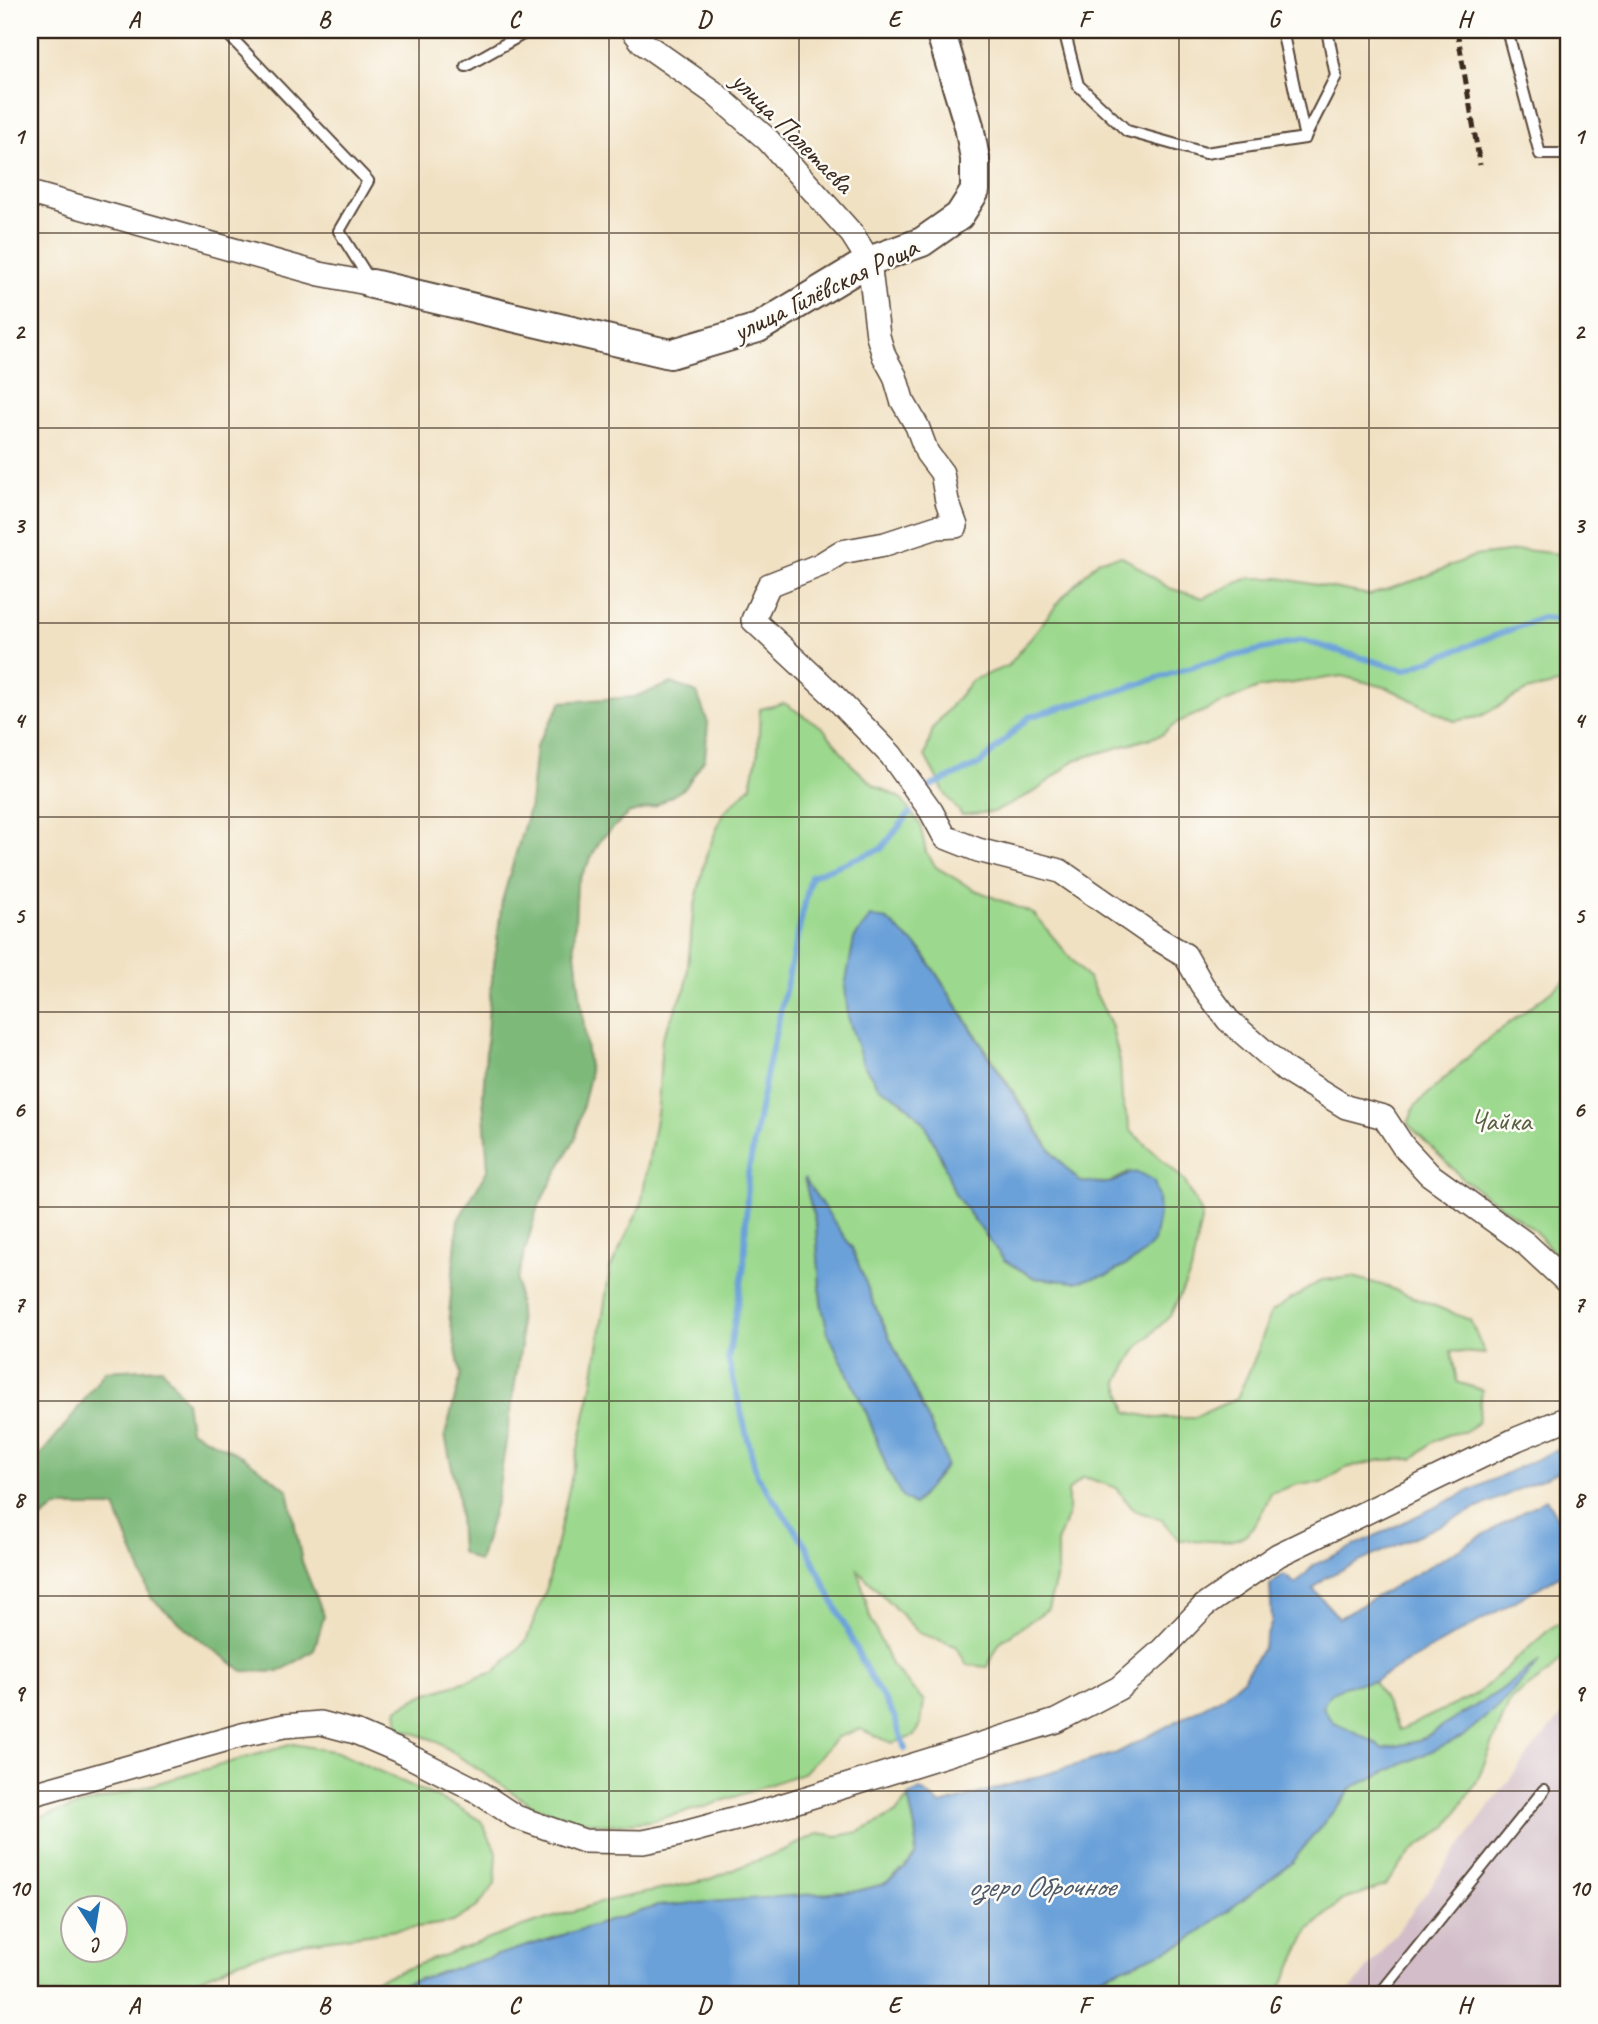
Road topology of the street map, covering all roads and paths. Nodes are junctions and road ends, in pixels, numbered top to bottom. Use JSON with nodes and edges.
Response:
{"nodes":[{"id":1,"x":224,"y":30,"type":"edge"},
{"id":2,"x":530,"y":30,"type":"edge"},
{"id":3,"x":633,"y":30,"type":"edge"},
{"id":4,"x":940,"y":30,"type":"edge"},
{"id":5,"x":1064,"y":30,"type":"edge"},
{"id":6,"x":1282,"y":30,"type":"edge"},
{"id":7,"x":1327,"y":30,"type":"edge"},
{"id":8,"x":1507,"y":30,"type":"edge"},
{"id":9,"x":466,"y":66,"type":"dead end"},
{"id":10,"x":1305,"y":138,"type":"junction"},
{"id":11,"x":1568,"y":154,"type":"edge"},
{"id":12,"x":30,"y":193,"type":"edge"},
{"id":13,"x":869,"y":261,"type":"junction"},
{"id":14,"x":372,"y":284,"type":"junction"},
{"id":15,"x":1568,"y":1283,"type":"edge"},
{"id":16,"x":1568,"y":1418,"type":"edge"},
{"id":17,"x":1544,"y":1790,"type":"dead end"},
{"id":18,"x":30,"y":1795,"type":"edge"},
{"id":19,"x":1380,"y":1994,"type":"edge"}],
"edges":[{"from":1,"to":14,"type":"lane"},
{"from":2,"to":9,"type":"lane"},
{"from":3,"to":13,"type":"street","name":"улица Полетаева"},
{"from":4,"to":13,"type":"street","name":"улица Гилёвская Роща"},
{"from":5,"to":10,"type":"lane"},
{"from":6,"to":10,"type":"lane"},
{"from":7,"to":10,"type":"lane"},
{"from":8,"to":11,"type":"lane"},
{"from":12,"to":14,"type":"street"},
{"from":13,"to":14,"type":"street","name":"улица Гилёвская Роща"},
{"from":13,"to":15,"type":"street"},
{"from":16,"to":18,"type":"street"},
{"from":17,"to":19,"type":"lane"}]}
